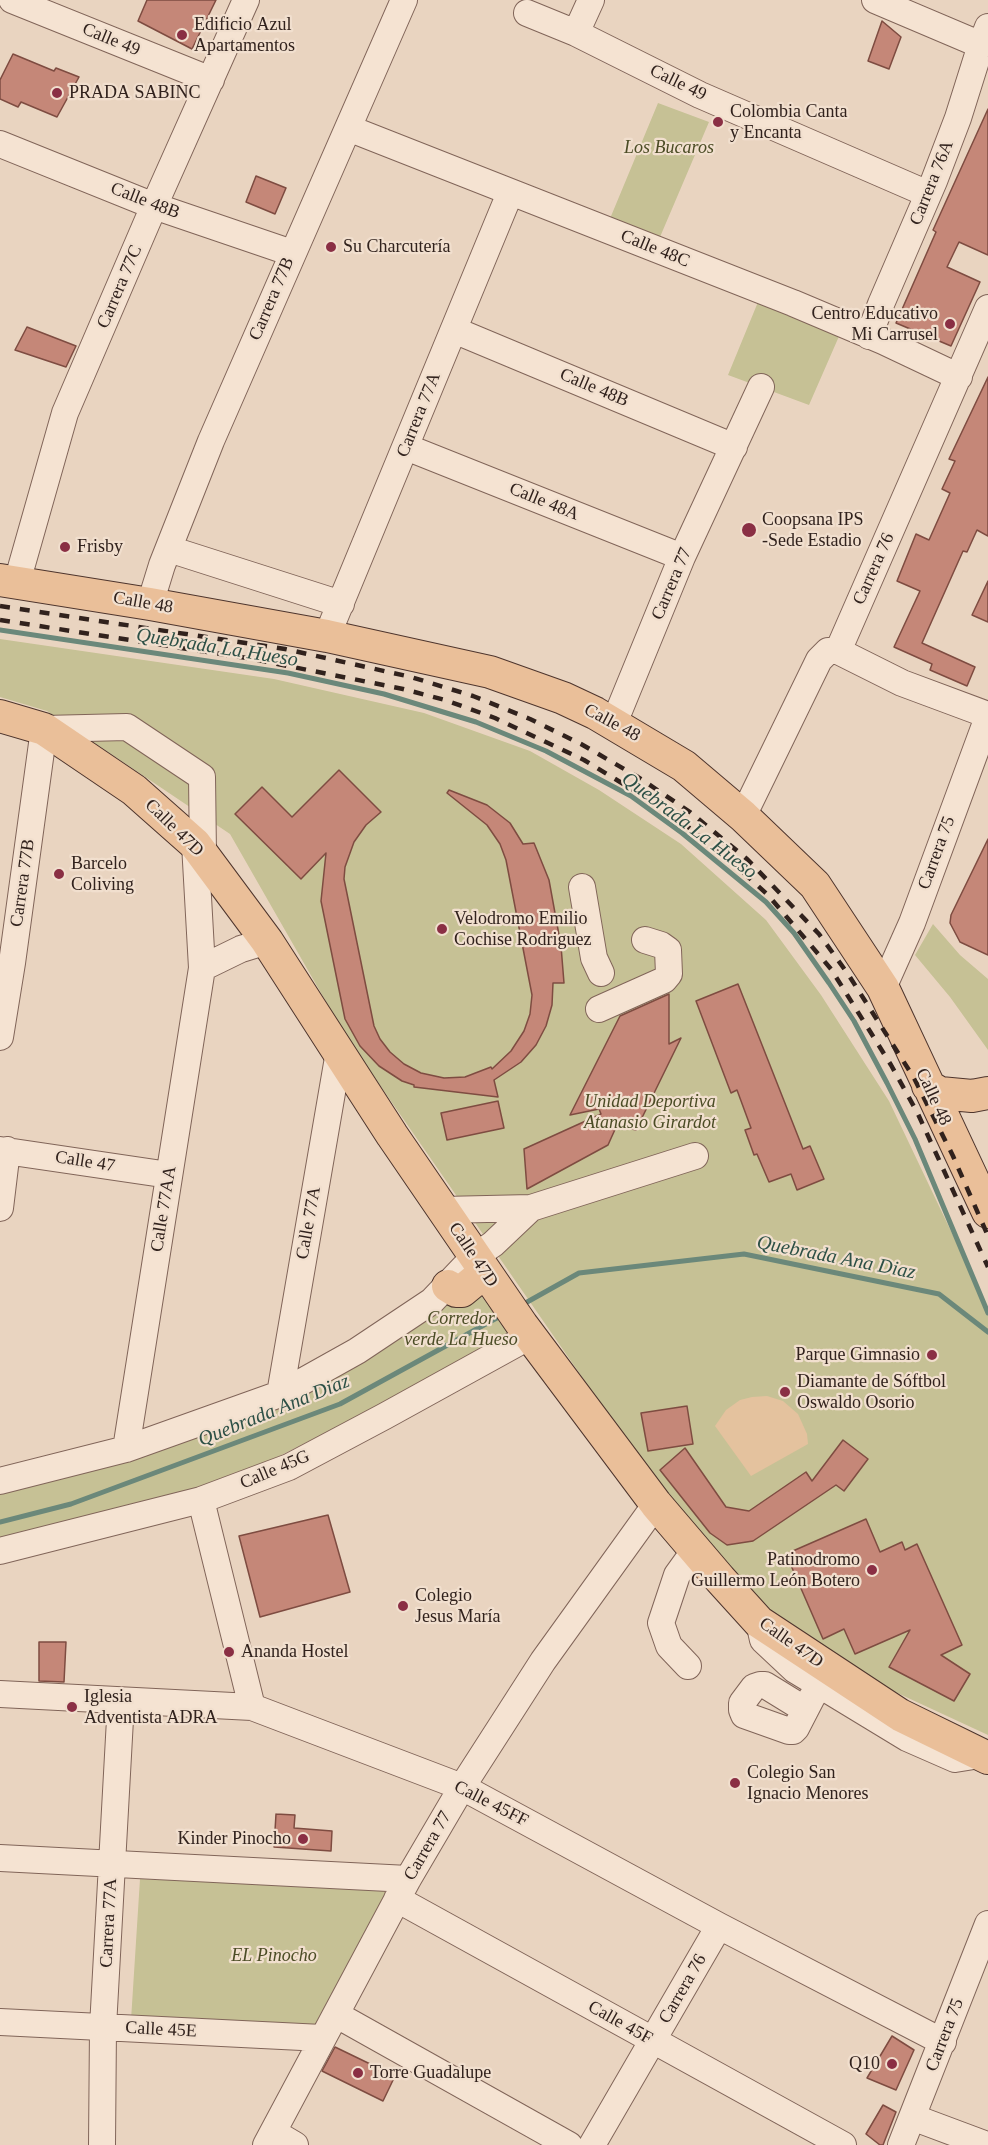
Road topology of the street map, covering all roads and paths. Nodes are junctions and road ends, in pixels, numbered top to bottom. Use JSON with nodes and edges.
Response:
{"nodes":[{"id":1,"x":12,"y":0,"type":"edge"},
{"id":2,"x":246,"y":0,"type":"edge"},
{"id":3,"x":404,"y":0,"type":"edge"},
{"id":4,"x":591,"y":0,"type":"edge"},
{"id":5,"x":875,"y":0,"type":"edge"},
{"id":6,"x":527,"y":13,"type":"dead end"},
{"id":7,"x":576,"y":33,"type":"junction"},
{"id":8,"x":984,"y":36,"type":"edge"},
{"id":9,"x":211,"y":80,"type":"junction"},
{"id":10,"x":348,"y":128,"type":"junction"},
{"id":11,"x":0,"y":144,"type":"edge"},
{"id":12,"x":510,"y":193,"type":"junction"},
{"id":13,"x":928,"y":194,"type":"junction"},
{"id":14,"x":154,"y":206,"type":"junction"},
{"id":15,"x":292,"y":253,"type":"junction"},
{"id":16,"x":988,"y":308,"type":"edge"},
{"id":17,"x":454,"y":330,"type":"junction"},
{"id":18,"x":870,"y":336,"type":"junction"},
{"id":19,"x":959,"y":377,"type":"junction"},
{"id":20,"x":761,"y":387,"type":"dead end"},
{"id":21,"x":406,"y":447,"type":"junction"},
{"id":22,"x":734,"y":447,"type":"junction"},
{"id":23,"x":169,"y":549,"type":"junction"},
{"id":24,"x":682,"y":556,"type":"junction"},
{"id":25,"x":8,"y":581,"type":"edge"},
{"id":26,"x":150,"y":604,"type":"junction"},
{"id":27,"x":341,"y":604,"type":"junction"},
{"id":28,"x":327,"y":636,"type":"junction"},
{"id":29,"x":838,"y":651,"type":"junction"},
{"id":30,"x":0,"y":716,"type":"edge"},
{"id":31,"x":988,"y":716,"type":"edge"},
{"id":32,"x":614,"y":723,"type":"junction"},
{"id":33,"x":44,"y":729,"type":"junction"},
{"id":34,"x":980,"y":763,"type":"edge"},
{"id":35,"x":743,"y":816,"type":"junction"},
{"id":36,"x":199,"y":849,"type":"junction"},
{"id":37,"x":582,"y":887,"type":"dead end"},
{"id":38,"x":645,"y":940,"type":"dead end"},
{"id":39,"x":267,"y":941,"type":"junction"},
{"id":40,"x":202,"y":968,"type":"junction"},
{"id":41,"x":601,"y":972,"type":"dead end"},
{"id":42,"x":883,"y":988,"type":"junction"},
{"id":43,"x":599,"y":1009,"type":"dead end"},
{"id":44,"x":0,"y":1037,"type":"edge"},
{"id":45,"x":339,"y":1052,"type":"junction"},
{"id":46,"x":928,"y":1086,"type":"junction"},
{"id":47,"x":988,"y":1093,"type":"edge"},
{"id":48,"x":4,"y":1150,"type":"edge"},
{"id":49,"x":695,"y":1156,"type":"dead end"},
{"id":50,"x":169,"y":1175,"type":"junction"},
{"id":51,"x":0,"y":1208,"type":"edge"},
{"id":52,"x":531,"y":1208,"type":"junction"},
{"id":53,"x":443,"y":1210,"type":"junction"},
{"id":54,"x":988,"y":1212,"type":"edge"},
{"id":55,"x":482,"y":1269,"type":"junction"},
{"id":56,"x":448,"y":1286,"type":"joint"},
{"id":57,"x":526,"y":1331,"type":"junction"},
{"id":58,"x":280,"y":1394,"type":"junction"},
{"id":59,"x":126,"y":1449,"type":"junction"},
{"id":60,"x":0,"y":1481,"type":"edge"},
{"id":61,"x":201,"y":1500,"type":"junction"},
{"id":62,"x":656,"y":1503,"type":"junction"},
{"id":63,"x":695,"y":1550,"type":"junction"},
{"id":64,"x":0,"y":1551,"type":"edge"},
{"id":65,"x":688,"y":1666,"type":"dead end"},
{"id":66,"x":827,"y":1679,"type":"junction"},
{"id":67,"x":0,"y":1694,"type":"edge"},
{"id":68,"x":121,"y":1701,"type":"junction"},
{"id":69,"x":252,"y":1707,"type":"junction"},
{"id":70,"x":804,"y":1709,"type":"dead end"},
{"id":71,"x":984,"y":1756,"type":"edge"},
{"id":72,"x":462,"y":1787,"type":"junction"},
{"id":73,"x":0,"y":1858,"type":"edge"},
{"id":74,"x":113,"y":1862,"type":"junction"},
{"id":75,"x":403,"y":1889,"type":"junction"},
{"id":76,"x":719,"y":1926,"type":"junction"},
{"id":77,"x":987,"y":1929,"type":"edge"},
{"id":78,"x":337,"y":2015,"type":"junction"},
{"id":79,"x":0,"y":2022,"type":"edge"},
{"id":80,"x":103,"y":2027,"type":"junction"},
{"id":81,"x":322,"y":2038,"type":"junction"},
{"id":82,"x":652,"y":2041,"type":"junction"},
{"id":83,"x":943,"y":2042,"type":"junction"},
{"id":84,"x":912,"y":2117,"type":"junction"},
{"id":85,"x":269,"y":2139,"type":"edge"},
{"id":86,"x":102,"y":2145,"type":"edge"},
{"id":87,"x":295,"y":2145,"type":"edge"},
{"id":88,"x":569,"y":2145,"type":"edge"},
{"id":89,"x":592,"y":2145,"type":"edge"},
{"id":90,"x":843,"y":2145,"type":"edge"},
{"id":91,"x":901,"y":2145,"type":"edge"},
{"id":92,"x":987,"y":2145,"type":"edge"}],
"edges":[{"from":1,"to":9,"type":"street","name":"Calle 49"},
{"from":2,"to":9,"type":"street","name":"Carrera 77C"},
{"from":3,"to":10,"type":"street","name":"Carrera 77B"},
{"from":4,"to":7,"type":"street"},
{"from":5,"to":8,"type":"street"},
{"from":6,"to":7,"type":"street","name":"Calle 49"},
{"from":7,"to":13,"type":"street","name":"Calle 49"},
{"from":8,"to":13,"type":"street","name":"Carrera 76A"},
{"from":9,"to":14,"type":"street","name":"Carrera 77C"},
{"from":10,"to":12,"type":"street","name":"Calle 48C"},
{"from":10,"to":15,"type":"street","name":"Carrera 77B"},
{"from":11,"to":14,"type":"street","name":"Calle 48B"},
{"from":12,"to":17,"type":"street","name":"Carrera 77A"},
{"from":12,"to":18,"type":"street","name":"Calle 48C"},
{"from":13,"to":18,"type":"street","name":"Carrera 76A"},
{"from":14,"to":15,"type":"street","name":"Calle 48B"},
{"from":14,"to":25,"type":"street","name":"Carrera 77C"},
{"from":15,"to":23,"type":"street","name":"Carrera 77B"},
{"from":16,"to":19,"type":"street","name":"Carrera 76"},
{"from":17,"to":21,"type":"street","name":"Carrera 77A"},
{"from":17,"to":22,"type":"street","name":"Calle 48B"},
{"from":18,"to":19,"type":"street","name":"Calle 48C"},
{"from":19,"to":29,"type":"street","name":"Carrera 76"},
{"from":20,"to":22,"type":"street","name":"Carrera 77"},
{"from":21,"to":24,"type":"street","name":"Calle 48A"},
{"from":21,"to":27,"type":"street","name":"Carrera 77A"},
{"from":22,"to":24,"type":"street","name":"Carrera 77"},
{"from":23,"to":26,"type":"street","name":"Carrera 77B"},
{"from":23,"to":27,"type":"street"},
{"from":24,"to":32,"type":"street","name":"Carrera 77"},
{"from":25,"to":26,"type":"main road","name":"Calle 48"},
{"from":26,"to":28,"type":"main road","name":"Calle 48"},
{"from":27,"to":28,"type":"street","name":"Carrera 77A"},
{"from":28,"to":32,"type":"main road","name":"Calle 48"},
{"from":29,"to":31,"type":"street"},
{"from":29,"to":35,"type":"street"},
{"from":30,"to":33,"type":"main road","name":"Calle 47D"},
{"from":31,"to":34,"type":"street","name":"Carrera 75"},
{"from":32,"to":35,"type":"main road","name":"Calle 48"},
{"from":33,"to":36,"type":"main road","name":"Calle 47D"},
{"from":33,"to":36,"type":"street","name":"Calle 77AA"},
{"from":33,"to":44,"type":"street","name":"Carrera 77B"},
{"from":34,"to":42,"type":"street","name":"Carrera 75"},
{"from":35,"to":42,"type":"main road","name":"Calle 48"},
{"from":36,"to":39,"type":"main road","name":"Calle 47D"},
{"from":36,"to":40,"type":"street","name":"Calle 77AA"},
{"from":37,"to":41,"type":"street"},
{"from":38,"to":43,"type":"street"},
{"from":39,"to":40,"type":"street"},
{"from":39,"to":45,"type":"main road","name":"Calle 47D"},
{"from":40,"to":50,"type":"street","name":"Calle 77AA"},
{"from":42,"to":46,"type":"main road","name":"Calle 48"},
{"from":45,"to":53,"type":"main road","name":"Calle 47D"},
{"from":45,"to":58,"type":"street","name":"Calle 77A"},
{"from":46,"to":47,"type":"main road"},
{"from":46,"to":54,"type":"main road","name":"Calle 48"},
{"from":48,"to":50,"type":"street","name":"Calle 47"},
{"from":48,"to":51,"type":"street"},
{"from":49,"to":52,"type":"street"},
{"from":50,"to":59,"type":"street","name":"Calle 77AA"},
{"from":52,"to":53,"type":"street"},
{"from":52,"to":55,"type":"street"},
{"from":53,"to":55,"type":"main road","name":"Calle 47D"},
{"from":55,"to":56,"type":"main road"},
{"from":55,"to":57,"type":"main road","name":"Calle 47D"},
{"from":56,"to":58,"type":"street"},
{"from":57,"to":61,"type":"street","name":"Calle 45G"},
{"from":57,"to":62,"type":"main road","name":"Calle 47D"},
{"from":58,"to":59,"type":"street"},
{"from":59,"to":60,"type":"street"},
{"from":61,"to":64,"type":"street","name":"Calle 45G"},
{"from":61,"to":69,"type":"street"},
{"from":62,"to":63,"type":"main road","name":"Calle 47D"},
{"from":62,"to":72,"type":"street","name":"Carrera 77"},
{"from":63,"to":65,"type":"street"},
{"from":63,"to":66,"type":"main road","name":"Calle 47D"},
{"from":66,"to":70,"type":"street"},
{"from":66,"to":71,"type":"main road","name":"Calle 47D"},
{"from":67,"to":68,"type":"street","name":"Calle 45FF"},
{"from":68,"to":69,"type":"street","name":"Calle 45FF"},
{"from":68,"to":74,"type":"street","name":"Carrera 77A"},
{"from":69,"to":72,"type":"street","name":"Calle 45FF"},
{"from":72,"to":75,"type":"street","name":"Carrera 77"},
{"from":72,"to":76,"type":"street","name":"Calle 45FF"},
{"from":73,"to":74,"type":"street","name":"Calle 45F"},
{"from":74,"to":75,"type":"street","name":"Calle 45F"},
{"from":74,"to":80,"type":"street","name":"Carrera 77A"},
{"from":75,"to":78,"type":"street","name":"Carrera 77"},
{"from":75,"to":82,"type":"street","name":"Calle 45F"},
{"from":76,"to":82,"type":"street","name":"Carrera 76"},
{"from":76,"to":83,"type":"street","name":"Calle 45FF"},
{"from":77,"to":83,"type":"street","name":"Carrera 75"},
{"from":78,"to":81,"type":"street","name":"Carrera 77"},
{"from":78,"to":88,"type":"street"},
{"from":79,"to":80,"type":"street","name":"Calle 45E"},
{"from":80,"to":81,"type":"street","name":"Calle 45E"},
{"from":80,"to":86,"type":"street","name":"Carrera 77A"},
{"from":81,"to":85,"type":"street","name":"Carrera 77"},
{"from":82,"to":89,"type":"street","name":"Carrera 76"},
{"from":82,"to":90,"type":"street","name":"Calle 45F"},
{"from":83,"to":84,"type":"street","name":"Carrera 75"},
{"from":84,"to":91,"type":"street","name":"Carrera 75"},
{"from":84,"to":92,"type":"street"},
{"from":85,"to":87,"type":"street"}]}
